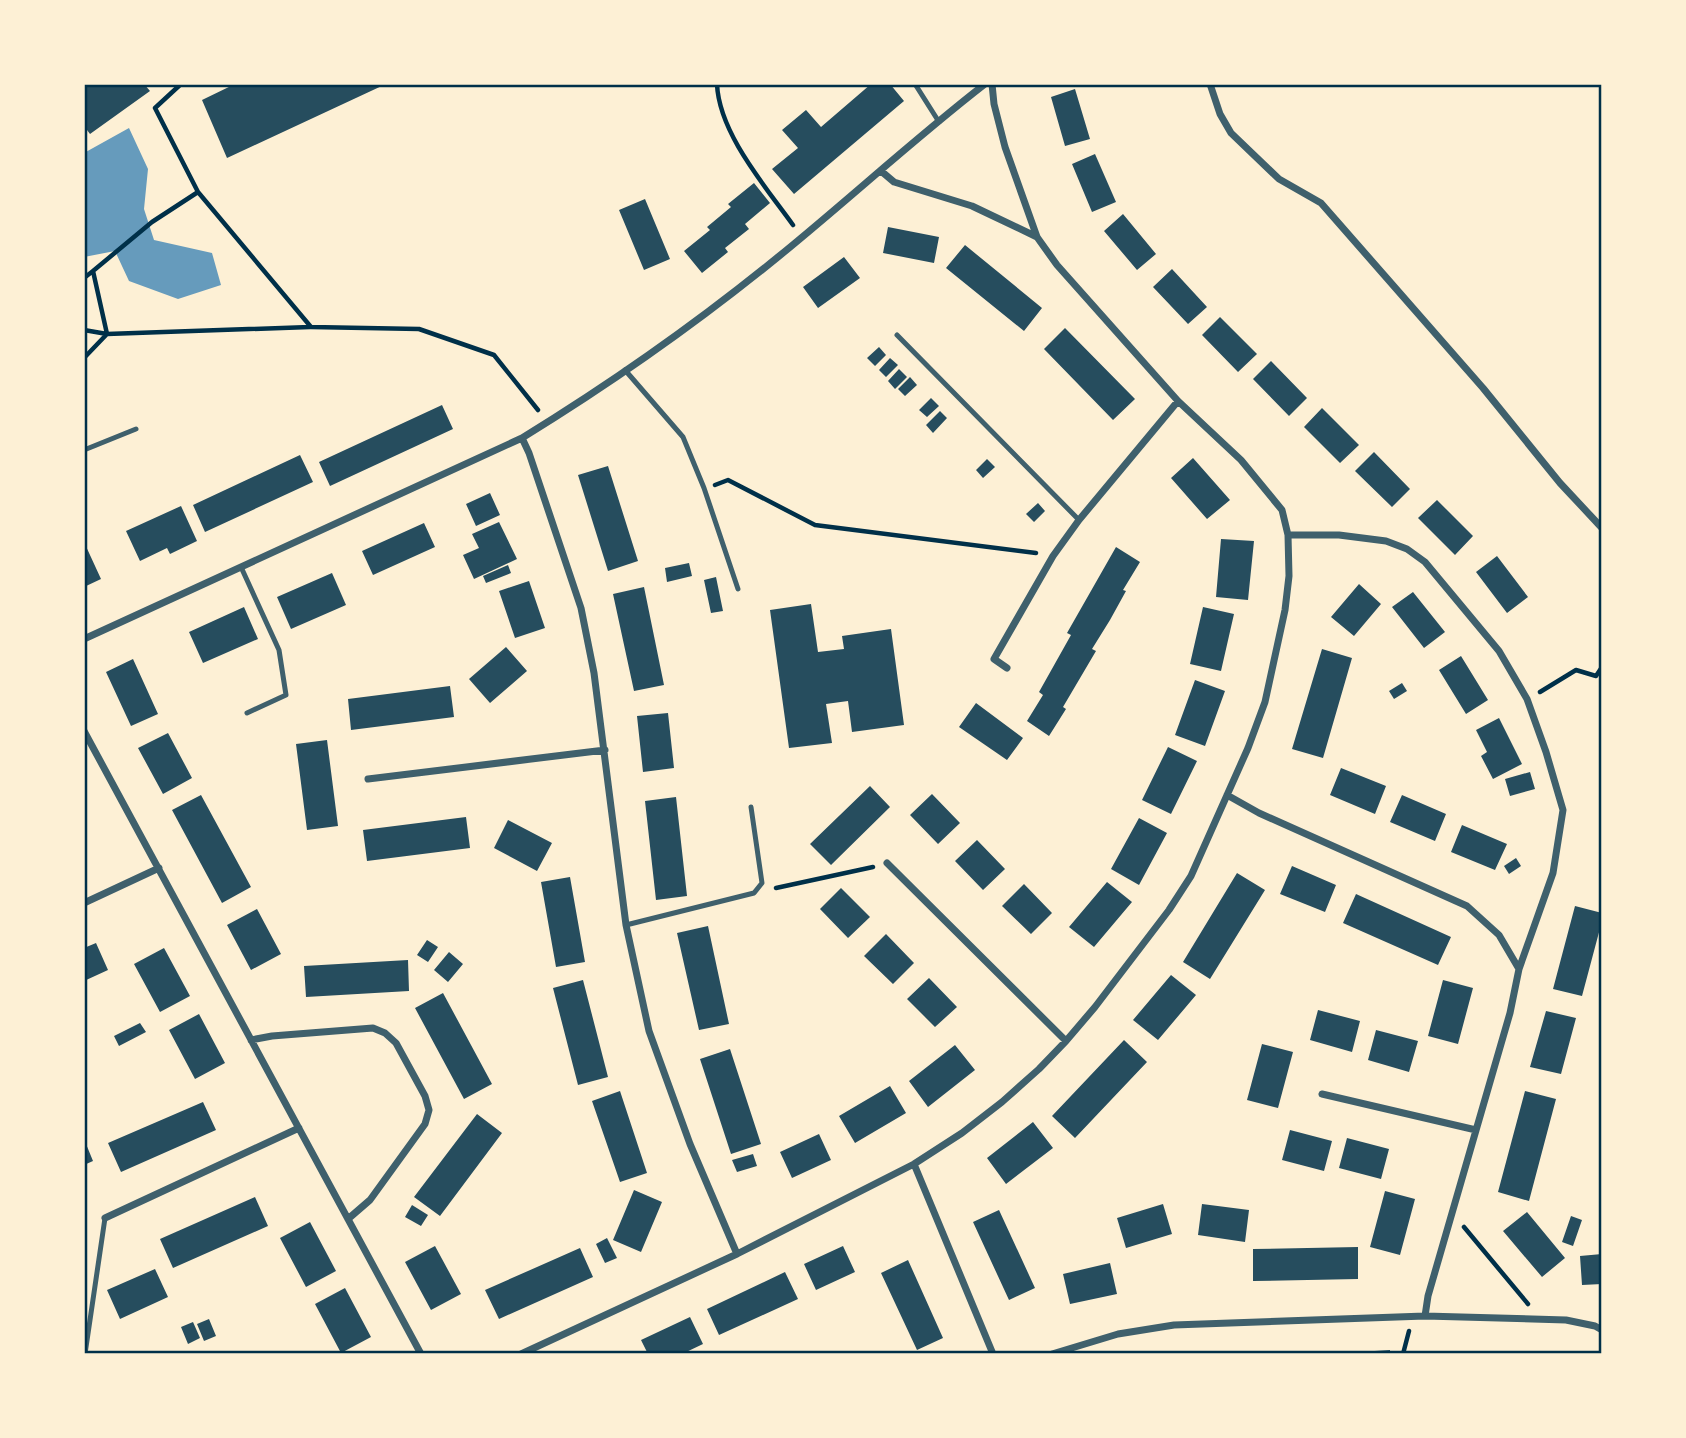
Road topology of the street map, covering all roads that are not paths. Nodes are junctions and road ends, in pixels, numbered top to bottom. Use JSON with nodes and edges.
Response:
{"nodes":[{"id":1,"x":915,"y":84,"type":"edge"},
{"id":2,"x":985,"y":84,"type":"edge"},
{"id":3,"x":992,"y":84,"type":"edge"},
{"id":4,"x":1210,"y":84,"type":"edge"},
{"id":5,"x":939,"y":122,"type":"junction"},
{"id":6,"x":881,"y":170,"type":"junction"},
{"id":7,"x":1037,"y":237,"type":"junction"},
{"id":8,"x":897,"y":335,"type":"dead end"},
{"id":9,"x":625,"y":370,"type":"junction"},
{"id":10,"x":1178,"y":401,"type":"junction"},
{"id":11,"x":136,"y":429,"type":"dead end"},
{"id":12,"x":522,"y":438,"type":"junction"},
{"id":13,"x":84,"y":450,"type":"edge"},
{"id":14,"x":1079,"y":520,"type":"junction"},
{"id":15,"x":1602,"y":528,"type":"edge"},
{"id":16,"x":1288,"y":535,"type":"junction"},
{"id":17,"x":241,"y":567,"type":"junction"},
{"id":18,"x":738,"y":589,"type":"dead end"},
{"id":19,"x":84,"y":639,"type":"edge"},
{"id":20,"x":1007,"y":667,"type":"dead end"},
{"id":21,"x":247,"y":713,"type":"dead end"},
{"id":22,"x":84,"y":731,"type":"edge"},
{"id":23,"x":605,"y":750,"type":"junction"},
{"id":24,"x":368,"y":779,"type":"dead end"},
{"id":25,"x":1227,"y":795,"type":"junction"},
{"id":26,"x":751,"y":807,"type":"dead end"},
{"id":27,"x":887,"y":863,"type":"road end"},
{"id":28,"x":159,"y":868,"type":"junction"},
{"id":29,"x":84,"y":903,"type":"edge"},
{"id":30,"x":625,"y":925,"type":"junction"},
{"id":31,"x":1519,"y":969,"type":"junction"},
{"id":32,"x":251,"y":1040,"type":"junction"},
{"id":33,"x":1066,"y":1041,"type":"junction"},
{"id":34,"x":1322,"y":1094,"type":"dead end"},
{"id":35,"x":299,"y":1128,"type":"junction"},
{"id":36,"x":1476,"y":1130,"type":"junction"},
{"id":37,"x":914,"y":1164,"type":"junction"},
{"id":38,"x":105,"y":1218,"type":"joint"},
{"id":39,"x":348,"y":1219,"type":"junction"},
{"id":40,"x":737,"y":1254,"type":"junction"},
{"id":41,"x":1426,"y":1316,"type":"junction"},
{"id":42,"x":1602,"y":1330,"type":"edge"},
{"id":43,"x":85,"y":1354,"type":"edge"},
{"id":44,"x":421,"y":1354,"type":"edge"},
{"id":45,"x":521,"y":1354,"type":"edge"},
{"id":46,"x":992,"y":1354,"type":"edge"},
{"id":47,"x":1052,"y":1354,"type":"edge"}],
"edges":[{"from":1,"to":5,"type":"lane"},
{"from":2,"to":5,"type":"street"},
{"from":3,"to":7,"type":"street"},
{"from":4,"to":15,"type":"street"},
{"from":5,"to":6,"type":"street"},
{"from":6,"to":7,"type":"street"},
{"from":6,"to":9,"type":"street"},
{"from":7,"to":10,"type":"street"},
{"from":8,"to":14,"type":"lane"},
{"from":9,"to":12,"type":"street"},
{"from":9,"to":18,"type":"lane"},
{"from":10,"to":14,"type":"street"},
{"from":10,"to":16,"type":"street"},
{"from":11,"to":13,"type":"lane"},
{"from":12,"to":17,"type":"street"},
{"from":12,"to":23,"type":"street"},
{"from":14,"to":20,"type":"street"},
{"from":16,"to":25,"type":"street"},
{"from":16,"to":31,"type":"street"},
{"from":17,"to":19,"type":"street"},
{"from":17,"to":21,"type":"lane"},
{"from":22,"to":28,"type":"street"},
{"from":23,"to":24,"type":"street"},
{"from":23,"to":30,"type":"street"},
{"from":25,"to":31,"type":"street"},
{"from":25,"to":33,"type":"street"},
{"from":26,"to":30,"type":"lane"},
{"from":27,"to":33,"type":"street"},
{"from":28,"to":29,"type":"street"},
{"from":28,"to":32,"type":"street"},
{"from":30,"to":40,"type":"street"},
{"from":31,"to":36,"type":"street"},
{"from":32,"to":35,"type":"street"},
{"from":32,"to":39,"type":"street"},
{"from":33,"to":37,"type":"street"},
{"from":34,"to":36,"type":"street"},
{"from":35,"to":38,"type":"street"},
{"from":35,"to":39,"type":"street"},
{"from":36,"to":41,"type":"street"},
{"from":37,"to":40,"type":"street"},
{"from":37,"to":46,"type":"street"},
{"from":38,"to":43,"type":"lane"},
{"from":39,"to":44,"type":"street"},
{"from":40,"to":45,"type":"street"},
{"from":41,"to":42,"type":"street"},
{"from":41,"to":47,"type":"street"}]}
